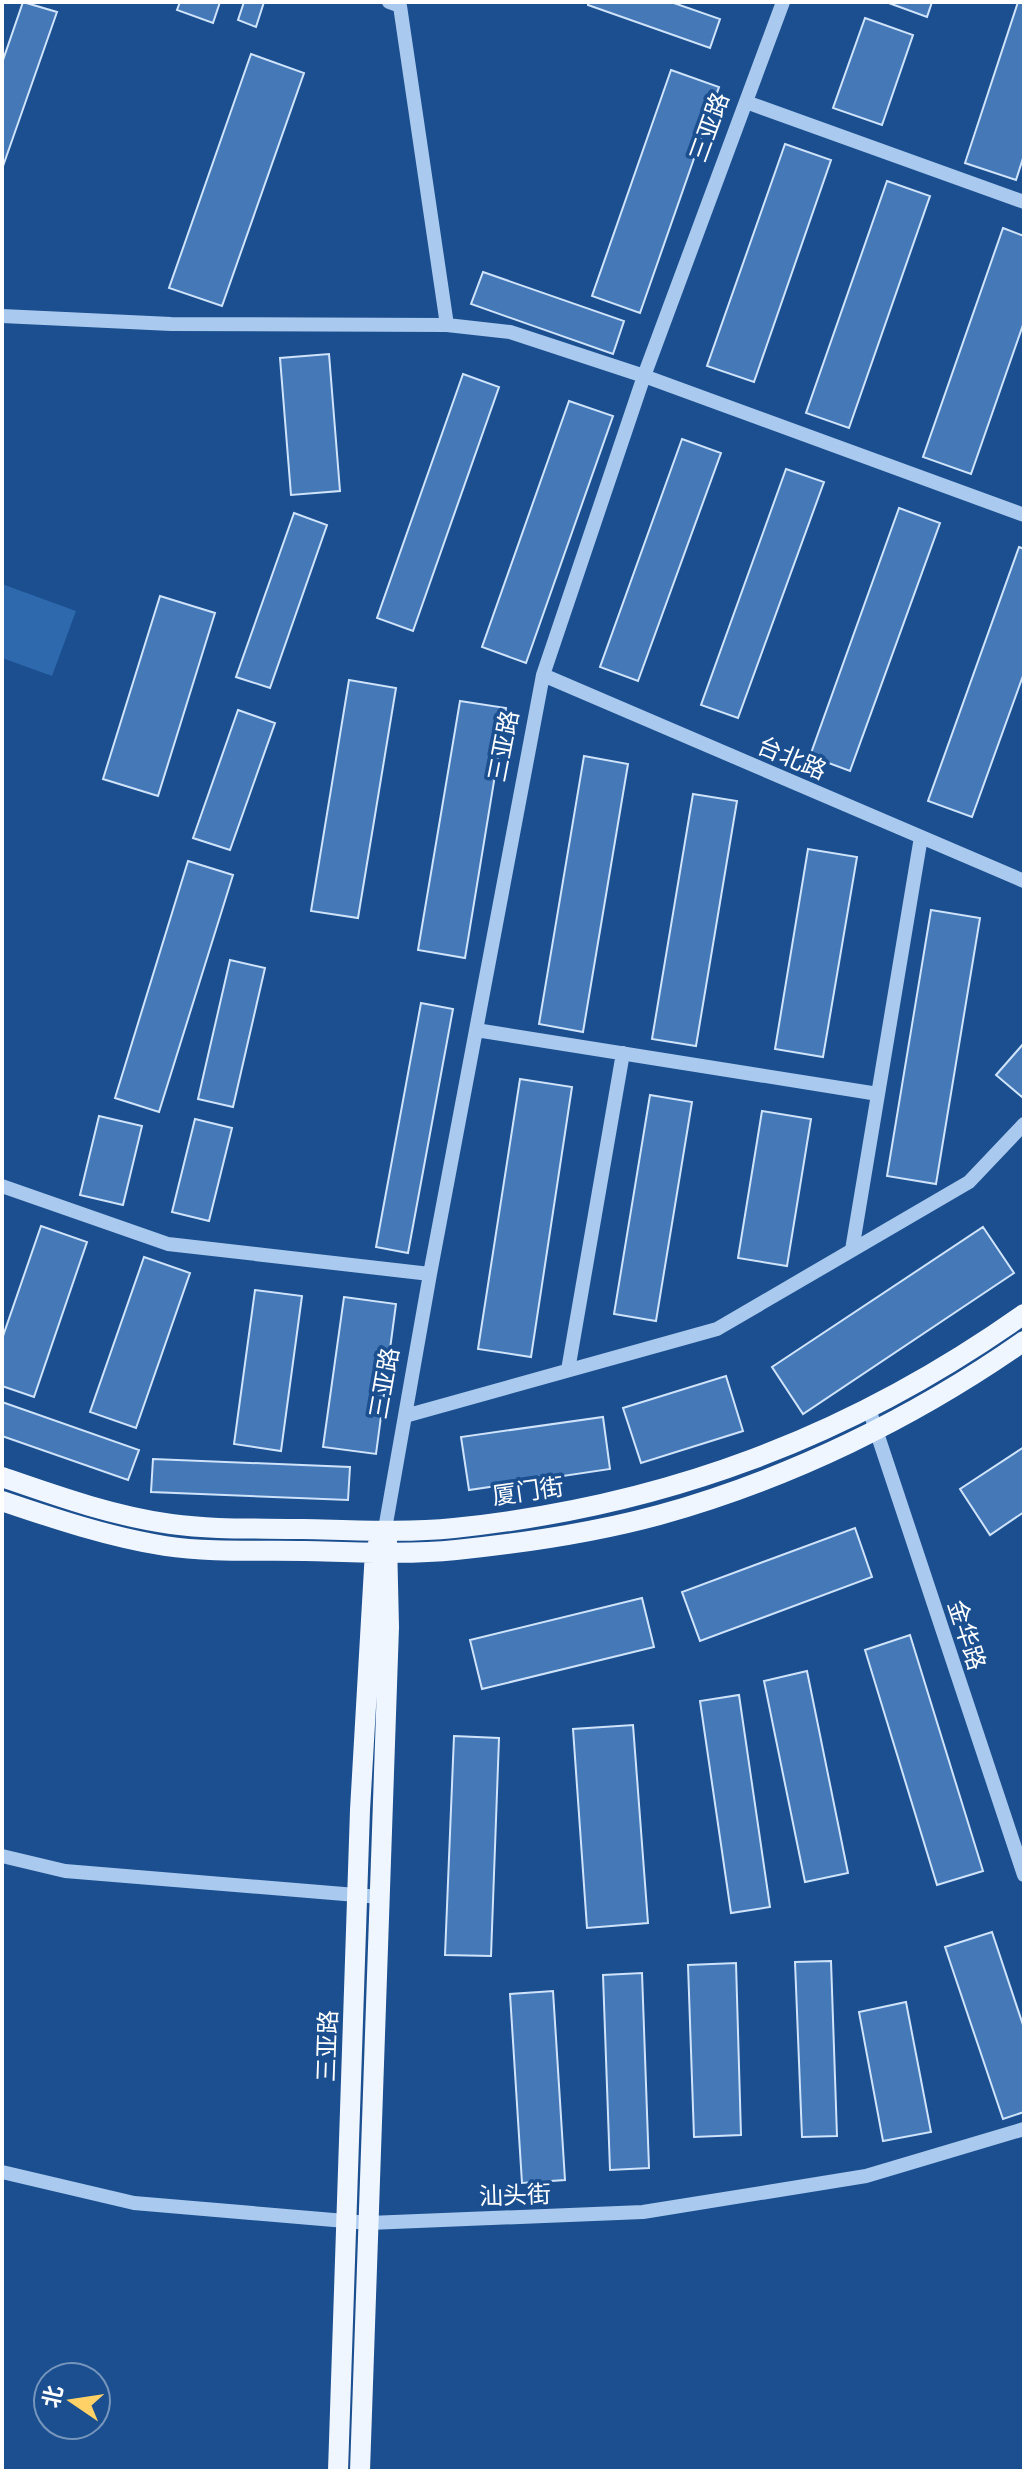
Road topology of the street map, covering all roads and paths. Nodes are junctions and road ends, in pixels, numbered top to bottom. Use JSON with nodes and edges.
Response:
{"nodes":[{"id":1,"x":389,"y":2,"type":"edge"},
{"id":2,"x":783,"y":2,"type":"edge"},
{"id":3,"x":746,"y":102,"type":"junction"},
{"id":4,"x":1024,"y":202,"type":"edge"},
{"id":5,"x":2,"y":316,"type":"edge"},
{"id":6,"x":447,"y":325,"type":"junction"},
{"id":7,"x":644,"y":376,"type":"junction"},
{"id":8,"x":1024,"y":515,"type":"edge"},
{"id":9,"x":543,"y":675,"type":"junction"},
{"id":10,"x":921,"y":837,"type":"junction"},
{"id":11,"x":1024,"y":881,"type":"edge"},
{"id":12,"x":476,"y":1030,"type":"junction"},
{"id":13,"x":623,"y":1053,"type":"junction"},
{"id":14,"x":878,"y":1094,"type":"junction"},
{"id":15,"x":1024,"y":1124,"type":"edge"},
{"id":16,"x":2,"y":1186,"type":"edge"},
{"id":17,"x":852,"y":1250,"type":"junction"},
{"id":18,"x":430,"y":1274,"type":"junction"},
{"id":19,"x":1024,"y":1314,"type":"edge"},
{"id":20,"x":1024,"y":1341,"type":"edge"},
{"id":21,"x":568,"y":1370,"type":"junction"},
{"id":22,"x":869,"y":1409,"type":"junction"},
{"id":23,"x":405,"y":1416,"type":"junction"},
{"id":24,"x":874,"y":1431,"type":"junction"},
{"id":25,"x":6,"y":1478,"type":"edge"},
{"id":26,"x":2,"y":1502,"type":"edge"},
{"id":27,"x":385,"y":1529,"type":"junction"},
{"id":28,"x":382,"y":1551,"type":"junction"},
{"id":29,"x":2,"y":1856,"type":"edge"},
{"id":30,"x":1024,"y":1875,"type":"edge"},
{"id":31,"x":358,"y":1897,"type":"junction"},
{"id":32,"x":380,"y":1897,"type":"junction"},
{"id":33,"x":1024,"y":2129,"type":"edge"},
{"id":34,"x":2,"y":2172,"type":"edge"},
{"id":35,"x":358,"y":2222,"type":"junction"},
{"id":36,"x":338,"y":2471,"type":"edge"},
{"id":37,"x":360,"y":2471,"type":"edge"}],
"edges":[{"from":1,"to":6,"type":"street"},
{"from":2,"to":3,"type":"street","name":"三亚路"},
{"from":3,"to":4,"type":"street"},
{"from":3,"to":7,"type":"street","name":"三亚路"},
{"from":5,"to":6,"type":"street"},
{"from":6,"to":7,"type":"street"},
{"from":7,"to":8,"type":"street"},
{"from":7,"to":9,"type":"street","name":"三亚路"},
{"from":9,"to":10,"type":"street","name":"台北路"},
{"from":9,"to":12,"type":"street","name":"三亚路"},
{"from":10,"to":11,"type":"street","name":"台北路"},
{"from":10,"to":14,"type":"street"},
{"from":12,"to":13,"type":"street"},
{"from":12,"to":18,"type":"street","name":"三亚路"},
{"from":13,"to":14,"type":"street"},
{"from":13,"to":21,"type":"street"},
{"from":14,"to":17,"type":"street"},
{"from":15,"to":17,"type":"street"},
{"from":16,"to":18,"type":"street"},
{"from":17,"to":21,"type":"street"},
{"from":18,"to":23,"type":"street","name":"三亚路"},
{"from":19,"to":22,"type":"main road","name":"厦门街"},
{"from":20,"to":24,"type":"main road","name":"厦门街"},
{"from":21,"to":23,"type":"street"},
{"from":22,"to":24,"type":"street","name":"金华路"},
{"from":22,"to":27,"type":"main road","name":"厦门街"},
{"from":23,"to":27,"type":"street","name":"三亚路"},
{"from":24,"to":28,"type":"main road","name":"厦门街"},
{"from":24,"to":30,"type":"street","name":"金华路"},
{"from":25,"to":26,"type":"street"},
{"from":25,"to":27,"type":"main road","name":"厦门街"},
{"from":26,"to":28,"type":"main road","name":"厦门街"},
{"from":27,"to":28,"type":"main road","name":"三亚路"},
{"from":28,"to":31,"type":"main road","name":"三亚路"},
{"from":28,"to":32,"type":"main road","name":"三亚路"},
{"from":29,"to":31,"type":"street"},
{"from":31,"to":32,"type":"street"},
{"from":31,"to":35,"type":"main road","name":"三亚路"},
{"from":32,"to":35,"type":"main road","name":"三亚路"},
{"from":33,"to":35,"type":"street","name":"汕头街"},
{"from":34,"to":35,"type":"street","name":"汕头街"},
{"from":35,"to":36,"type":"main road","name":"三亚路"},
{"from":35,"to":37,"type":"main road","name":"三亚路"}]}
